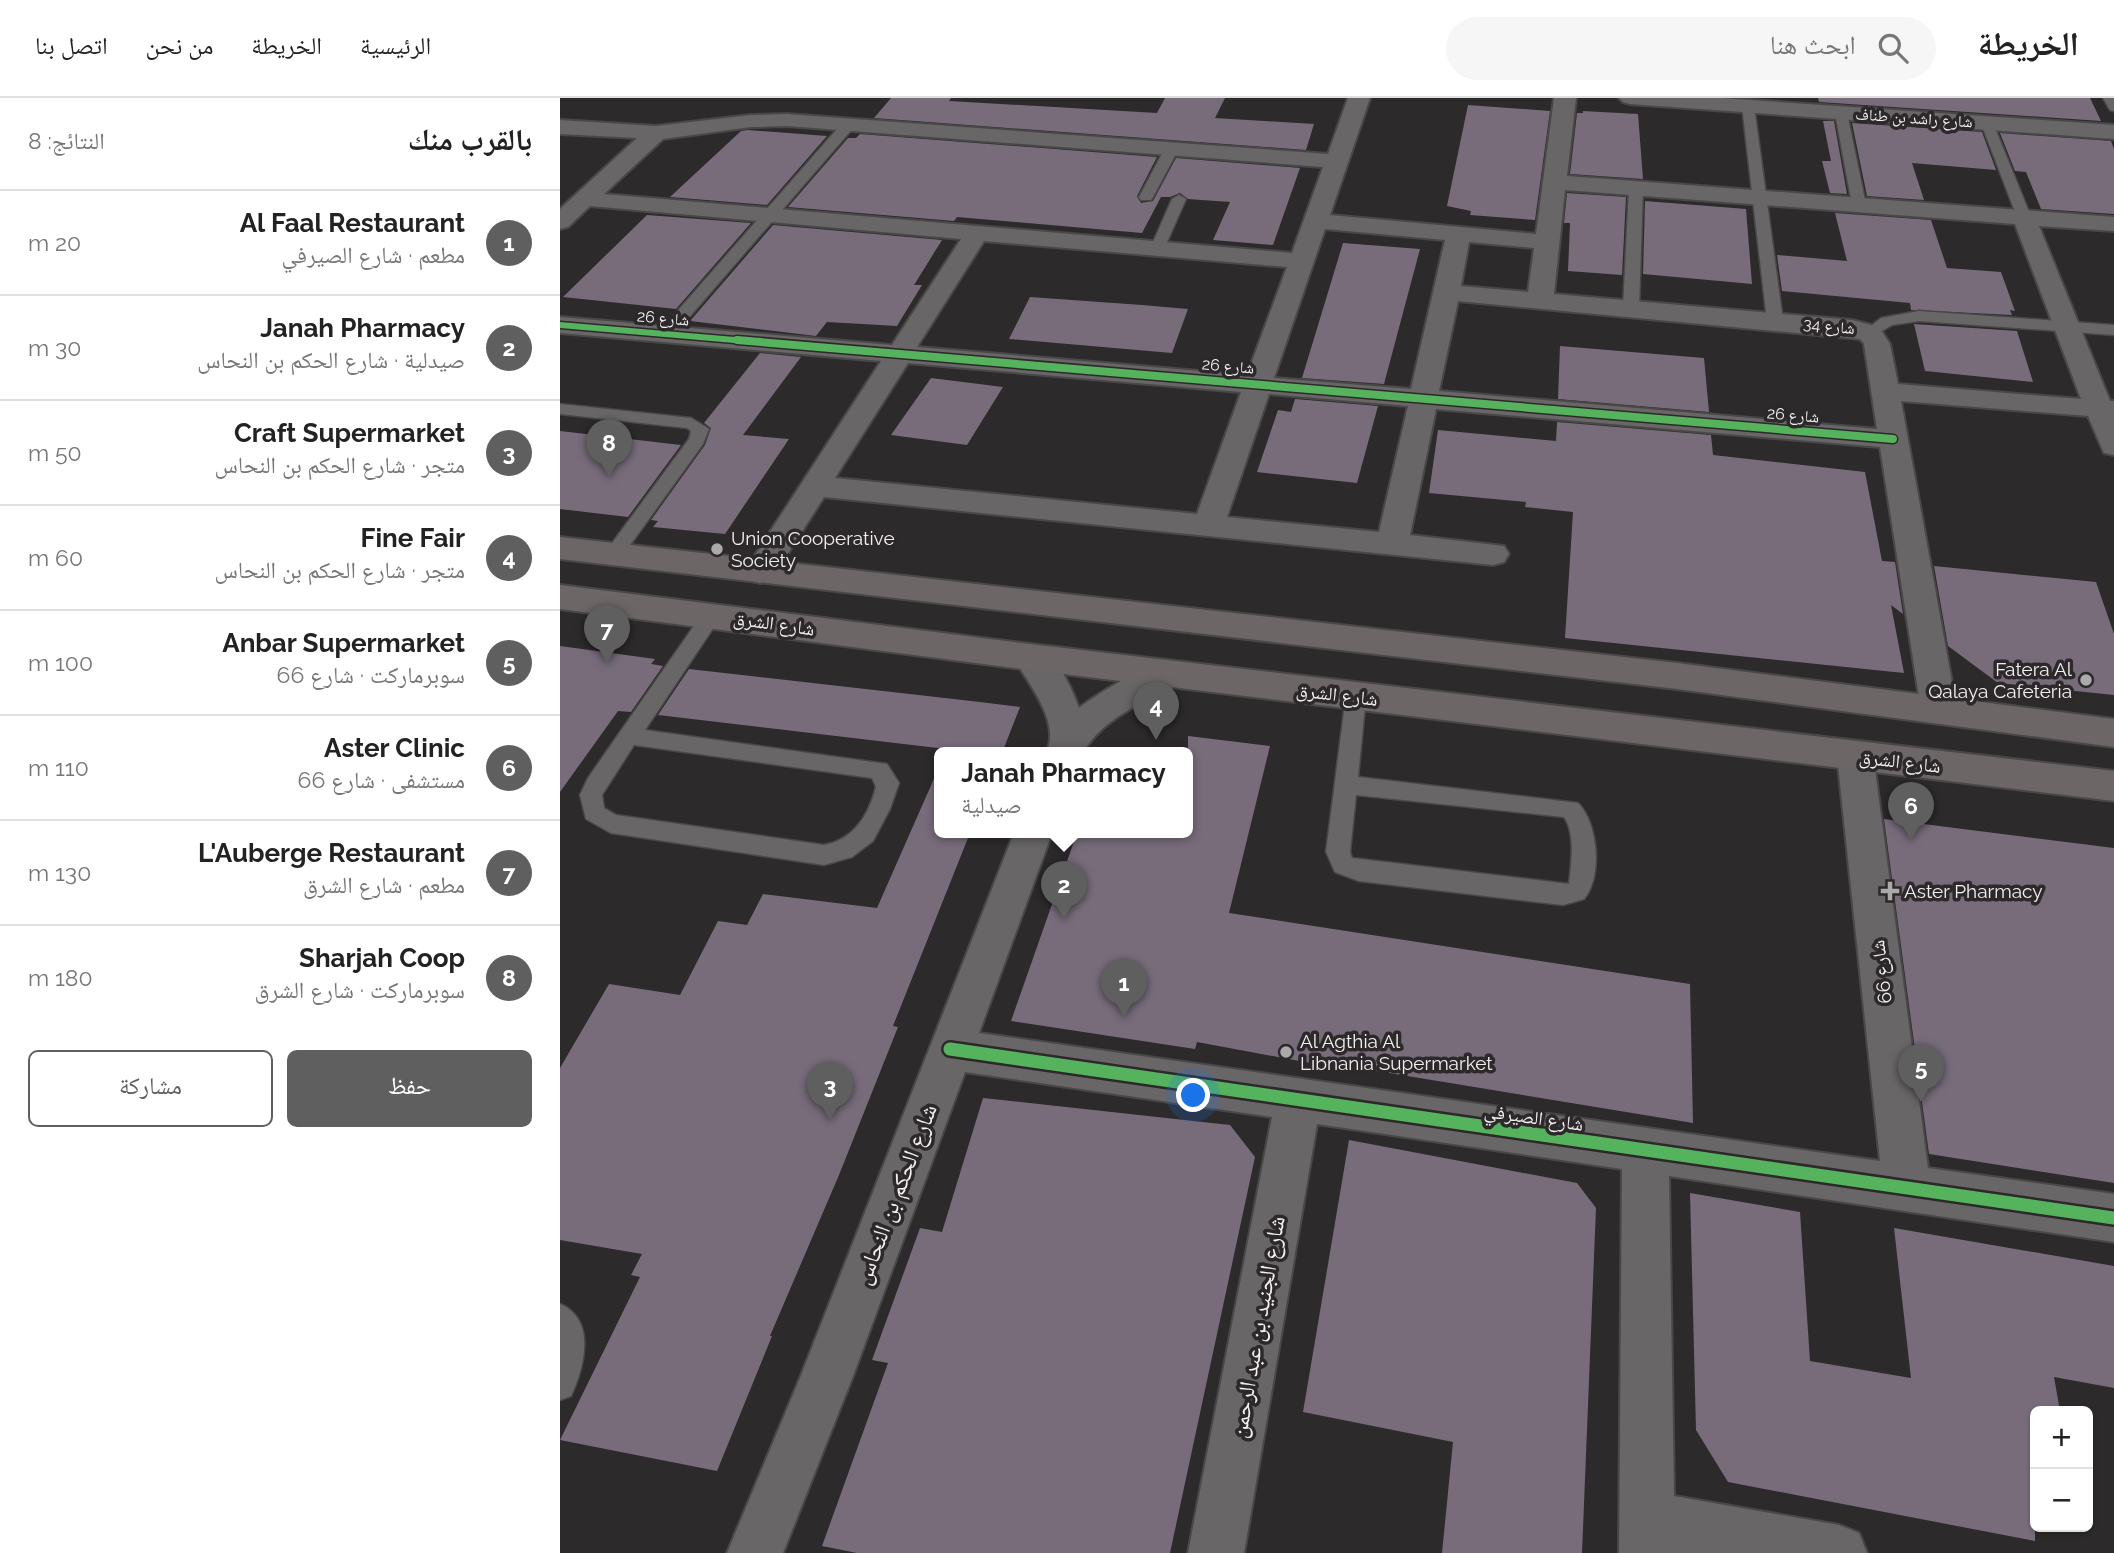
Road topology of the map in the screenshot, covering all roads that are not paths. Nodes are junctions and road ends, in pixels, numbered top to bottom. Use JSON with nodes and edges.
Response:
{"nodes":[{"id":1,"x":1359,"y":98,"type":"edge"},
{"id":2,"x":1565,"y":98,"type":"edge"},
{"id":3,"x":1630,"y":98,"type":"edge"},
{"id":4,"x":2109,"y":98,"type":"edge"},
{"id":5,"x":1810,"y":104,"type":"edge"},
{"id":6,"x":1748,"y":106,"type":"junction"},
{"id":7,"x":2114,"y":107,"type":"edge"},
{"id":8,"x":1841,"y":113,"type":"junction"},
{"id":9,"x":1987,"y":123,"type":"junction"},
{"id":10,"x":849,"y":124,"type":"junction"},
{"id":11,"x":560,"y":127,"type":"edge"},
{"id":12,"x":2114,"y":132,"type":"edge"},
{"id":13,"x":656,"y":133,"type":"junction"},
{"id":14,"x":1172,"y":148,"type":"junction"},
{"id":15,"x":1337,"y":161,"type":"junction"},
{"id":16,"x":1554,"y":182,"type":"junction"},
{"id":17,"x":1636,"y":188,"type":"junction"},
{"id":18,"x":1146,"y":197,"type":"dead end"},
{"id":19,"x":1759,"y":197,"type":"junction"},
{"id":20,"x":586,"y":199,"type":"junction"},
{"id":21,"x":1179,"y":200,"type":"dead end"},
{"id":22,"x":1858,"y":205,"type":"junction"},
{"id":23,"x":770,"y":215,"type":"junction"},
{"id":24,"x":2024,"y":217,"type":"junction"},
{"id":25,"x":1316,"y":220,"type":"junction"},
{"id":26,"x":560,"y":222,"type":"edge"},
{"id":27,"x":2114,"y":224,"type":"edge"},
{"id":28,"x":977,"y":233,"type":"junction"},
{"id":29,"x":1459,"y":234,"type":"junction"},
{"id":30,"x":1547,"y":242,"type":"junction"},
{"id":31,"x":1157,"y":249,"type":"junction"},
{"id":32,"x":1301,"y":261,"type":"junction"},
{"id":33,"x":1446,"y":292,"type":"junction"},
{"id":34,"x":1540,"y":300,"type":"junction"},
{"id":35,"x":1631,"y":308,"type":"junction"},
{"id":36,"x":1775,"y":321,"type":"junction"},
{"id":37,"x":560,"y":325,"type":"edge"},
{"id":38,"x":2067,"y":327,"type":"junction"},
{"id":39,"x":2114,"y":330,"type":"edge"},
{"id":40,"x":666,"y":334,"type":"junction"},
{"id":41,"x":1870,"y":334,"type":"junction"},
{"id":42,"x":900,"y":354,"type":"junction"},
{"id":43,"x":1258,"y":384,"type":"junction"},
{"id":44,"x":1885,"y":391,"type":"junction"},
{"id":45,"x":1423,"y":399,"type":"junction"},
{"id":46,"x":560,"y":409,"type":"edge"},
{"id":47,"x":2107,"y":409,"type":"edge"},
{"id":48,"x":1893,"y":439,"type":"junction"},
{"id":49,"x":2114,"y":446,"type":"edge"},
{"id":50,"x":815,"y":486,"type":"junction"},
{"id":51,"x":1208,"y":526,"type":"junction"},
{"id":52,"x":1392,"y":544,"type":"junction"},
{"id":53,"x":560,"y":548,"type":"edge"},
{"id":54,"x":613,"y":554,"type":"junction"},
{"id":55,"x":1493,"y":554,"type":"dead end"},
{"id":56,"x":760,"y":572,"type":"junction"},
{"id":57,"x":560,"y":597,"type":"edge"},
{"id":58,"x":712,"y":615,"type":"junction"},
{"id":59,"x":1030,"y":657,"type":"junction"},
{"id":60,"x":1169,"y":674,"type":"junction"},
{"id":61,"x":1356,"y":696,"type":"junction"},
{"id":62,"x":1939,"y":710,"type":"junction"},
{"id":63,"x":2114,"y":733,"type":"edge"},
{"id":64,"x":627,"y":736,"type":"junction"},
{"id":65,"x":1065,"y":747,"type":"edge"},
{"id":66,"x":1066,"y":747,"type":"edge"},
{"id":67,"x":1855,"y":755,"type":"junction"},
{"id":68,"x":1346,"y":785,"type":"junction"},
{"id":69,"x":2114,"y":786,"type":"edge"},
{"id":70,"x":1031,"y":838,"type":"edge"},
{"id":71,"x":950,"y":1049,"type":"junction"},
{"id":72,"x":1298,"y":1100,"type":"junction"},
{"id":73,"x":1646,"y":1151,"type":"junction"},
{"id":74,"x":1907,"y":1189,"type":"junction"},
{"id":75,"x":2114,"y":1217,"type":"edge"},
{"id":76,"x":560,"y":1319,"type":"edge"},
{"id":77,"x":560,"y":1385,"type":"edge"},
{"id":78,"x":1647,"y":1536,"type":"edge"},
{"id":79,"x":755,"y":1553,"type":"edge"},
{"id":80,"x":1216,"y":1553,"type":"edge"},
{"id":81,"x":1839,"y":1553,"type":"edge"}],
"edges":[{"from":1,"to":15,"type":"street","name":"شارع 26"},
{"from":2,"to":16,"type":"street"},
{"from":3,"to":6,"type":"street","name":"شارع راشد بن طناف"},
{"from":4,"to":7,"type":"lane"},
{"from":5,"to":6,"type":"street","name":"شارع راشد بن طناف"},
{"from":5,"to":8,"type":"street","name":"شارع راشد بن طناف"},
{"from":6,"to":19,"type":"lane"},
{"from":8,"to":9,"type":"street","name":"شارع راشد بن طناف"},
{"from":8,"to":22,"type":"lane"},
{"from":9,"to":12,"type":"street","name":"شارع راشد بن طناف"},
{"from":9,"to":24,"type":"lane"},
{"from":10,"to":13,"type":"street"},
{"from":10,"to":14,"type":"street"},
{"from":10,"to":23,"type":"lane"},
{"from":11,"to":13,"type":"street"},
{"from":13,"to":20,"type":"street"},
{"from":14,"to":15,"type":"street"},
{"from":14,"to":18,"type":"lane"},
{"from":15,"to":25,"type":"street","name":"شارع 26"},
{"from":16,"to":17,"type":"street"},
{"from":16,"to":30,"type":"street"},
{"from":17,"to":19,"type":"street"},
{"from":17,"to":35,"type":"lane"},
{"from":19,"to":22,"type":"street"},
{"from":19,"to":36,"type":"lane"},
{"from":20,"to":23,"type":"street"},
{"from":20,"to":26,"type":"street"},
{"from":21,"to":31,"type":"lane"},
{"from":22,"to":24,"type":"street"},
{"from":23,"to":28,"type":"street"},
{"from":23,"to":40,"type":"lane"},
{"from":24,"to":27,"type":"street"},
{"from":24,"to":38,"type":"street"},
{"from":25,"to":29,"type":"street"},
{"from":25,"to":32,"type":"street","name":"شارع 26"},
{"from":28,"to":31,"type":"street"},
{"from":28,"to":42,"type":"street"},
{"from":29,"to":30,"type":"street"},
{"from":29,"to":33,"type":"street"},
{"from":30,"to":34,"type":"street"},
{"from":31,"to":32,"type":"street"},
{"from":32,"to":43,"type":"street","name":"شارع 26"},
{"from":33,"to":34,"type":"street","name":"شارع 34"},
{"from":33,"to":45,"type":"street"},
{"from":34,"to":35,"type":"street","name":"شارع 34"},
{"from":35,"to":36,"type":"street","name":"شارع 34"},
{"from":36,"to":41,"type":"street","name":"شارع 34"},
{"from":37,"to":40,"type":"street","name":"شارع 26"},
{"from":38,"to":39,"type":"lane"},
{"from":38,"to":41,"type":"lane"},
{"from":38,"to":47,"type":"street"},
{"from":40,"to":42,"type":"street","name":"شارع 26"},
{"from":41,"to":44,"type":"street","name":"شارع 34"},
{"from":42,"to":43,"type":"street","name":"شارع 26"},
{"from":42,"to":50,"type":"street"},
{"from":43,"to":45,"type":"street","name":"شارع 26"},
{"from":43,"to":51,"type":"street","name":"شارع 26"},
{"from":44,"to":47,"type":"street"},
{"from":44,"to":48,"type":"street","name":"شارع 34"},
{"from":45,"to":48,"type":"street","name":"شارع 26"},
{"from":45,"to":52,"type":"street"},
{"from":46,"to":54,"type":"lane"},
{"from":47,"to":49,"type":"street"},
{"from":48,"to":62,"type":"street","name":"شارع 34"},
{"from":50,"to":51,"type":"street"},
{"from":50,"to":56,"type":"street"},
{"from":51,"to":52,"type":"street"},
{"from":52,"to":55,"type":"street"},
{"from":53,"to":54,"type":"main road"},
{"from":54,"to":56,"type":"main road"},
{"from":56,"to":62,"type":"main road"},
{"from":57,"to":58,"type":"main road","name":"شارع الشرق"},
{"from":58,"to":59,"type":"main road","name":"شارع الشرق"},
{"from":58,"to":64,"type":"lane"},
{"from":59,"to":60,"type":"main road","name":"شارع الشرق"},
{"from":59,"to":65,"type":"street"},
{"from":60,"to":61,"type":"main road","name":"شارع الشرق"},
{"from":60,"to":66,"type":"street"},
{"from":61,"to":67,"type":"main road","name":"شارع الشرق"},
{"from":61,"to":68,"type":"lane"},
{"from":62,"to":63,"type":"main road"},
{"from":64,"to":64,"type":"lane"},
{"from":67,"to":69,"type":"main road","name":"شارع الشرق"},
{"from":67,"to":74,"type":"street","name":"شارع 66"},
{"from":68,"to":68,"type":"lane"},
{"from":70,"to":71,"type":"street","name":"شارع الحكم بن النحاس"},
{"from":71,"to":72,"type":"street","name":"شارع الصيرفي"},
{"from":71,"to":79,"type":"street","name":"شارع الحكم بن النحاس"},
{"from":72,"to":73,"type":"street","name":"شارع الصيرفي"},
{"from":72,"to":80,"type":"street","name":"شارع الجنيد بن عبد الرحمن"},
{"from":73,"to":74,"type":"street","name":"شارع الصيرفي"},
{"from":73,"to":78,"type":"street"},
{"from":74,"to":75,"type":"street","name":"شارع الصيرفي"},
{"from":76,"to":77,"type":"lane"},
{"from":78,"to":81,"type":"street"}]}
